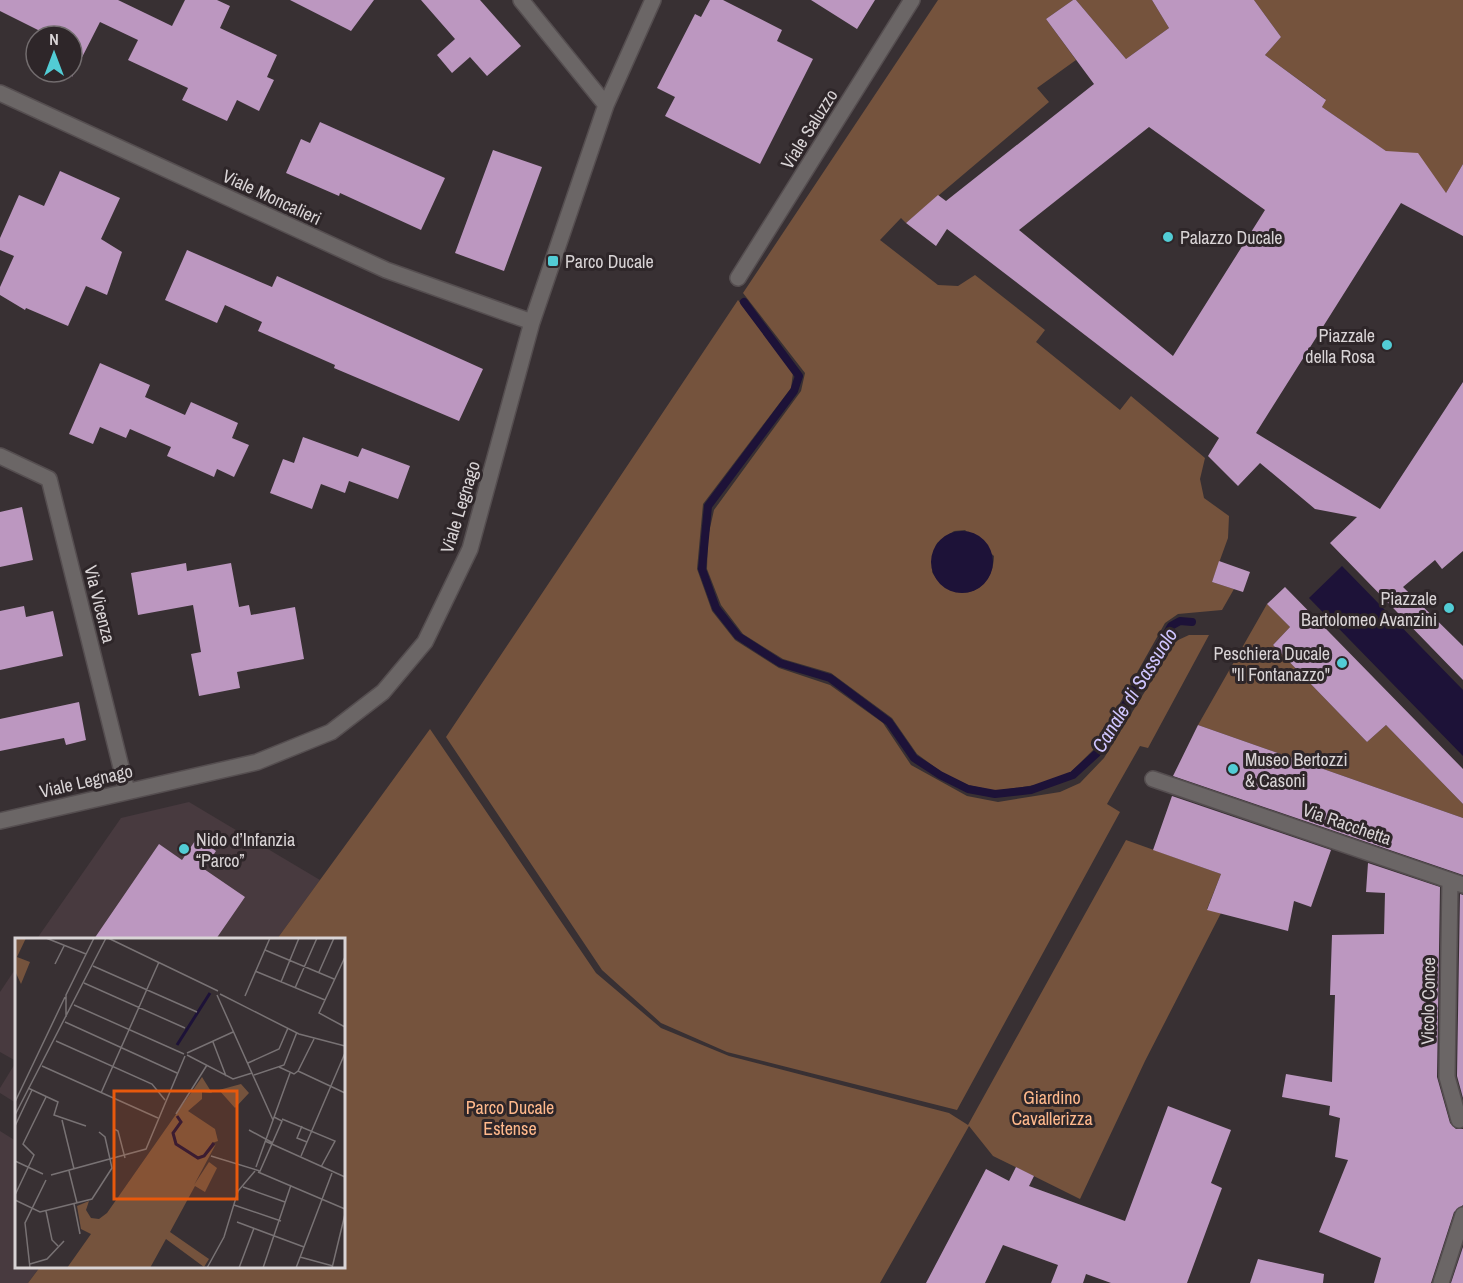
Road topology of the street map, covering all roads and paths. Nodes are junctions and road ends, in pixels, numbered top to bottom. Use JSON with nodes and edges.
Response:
{"nodes":[{"id":1,"x":521,"y":0,"type":"edge"},
{"id":2,"x":653,"y":0,"type":"edge"},
{"id":3,"x":912,"y":0,"type":"edge"},
{"id":4,"x":0,"y":93,"type":"edge"},
{"id":5,"x":606,"y":105,"type":"junction"},
{"id":6,"x":738,"y":278,"type":"dead end"},
{"id":7,"x":532,"y":322,"type":"junction"},
{"id":8,"x":0,"y":456,"type":"edge"},
{"id":9,"x":1153,"y":778,"type":"dead end"},
{"id":10,"x":127,"y":791,"type":"junction"},
{"id":11,"x":0,"y":821,"type":"edge"},
{"id":12,"x":1458,"y":883,"type":"edge"},
{"id":13,"x":1460,"y":1120,"type":"dead end"},
{"id":14,"x":1463,"y":1215,"type":"edge"},
{"id":15,"x":1441,"y":1283,"type":"edge"}],
"edges":[{"from":1,"to":5,"type":"street"},
{"from":2,"to":5,"type":"street","name":"Viale Legnago"},
{"from":3,"to":6,"type":"street","name":"Viale Saluzzo"},
{"from":4,"to":7,"type":"street","name":"Viale Moncalieri"},
{"from":5,"to":7,"type":"street","name":"Viale Legnago"},
{"from":7,"to":10,"type":"street","name":"Viale Legnago"},
{"from":8,"to":10,"type":"street","name":"Via Vicenza"},
{"from":9,"to":12,"type":"street","name":"Via Racchetta"},
{"from":10,"to":11,"type":"street","name":"Viale Legnago"},
{"from":12,"to":13,"type":"street","name":"Vicolo Conce"},
{"from":14,"to":15,"type":"street"}]}
